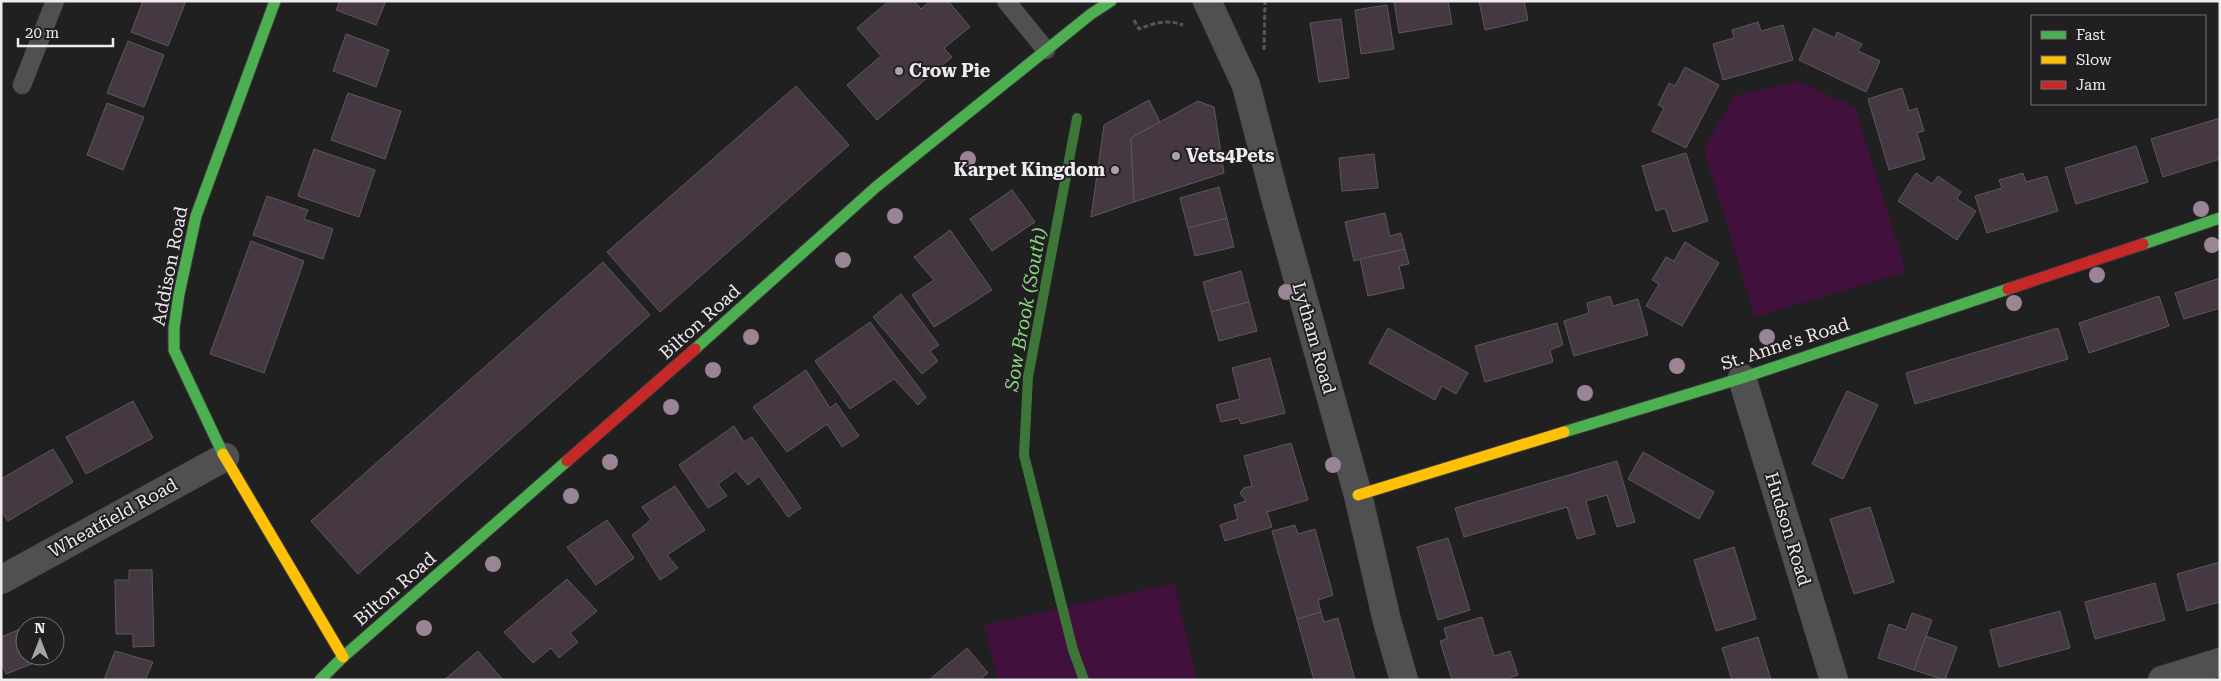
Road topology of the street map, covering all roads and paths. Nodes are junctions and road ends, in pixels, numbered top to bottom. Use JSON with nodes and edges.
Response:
{"nodes":[{"id":1,"x":55,"y":1,"type":"edge"},
{"id":2,"x":275,"y":1,"type":"edge"},
{"id":3,"x":1006,"y":1,"type":"edge"},
{"id":4,"x":1111,"y":1,"type":"edge"},
{"id":5,"x":1207,"y":1,"type":"edge"},
{"id":6,"x":1046,"y":50,"type":"junction"},
{"id":7,"x":22,"y":85,"type":"dead end"},
{"id":8,"x":2220,"y":218,"type":"edge"},
{"id":9,"x":1742,"y":378,"type":"junction"},
{"id":10,"x":225,"y":457,"type":"junction"},
{"id":11,"x":1358,"y":495,"type":"junction"},
{"id":12,"x":1,"y":580,"type":"edge"},
{"id":13,"x":343,"y":657,"type":"junction"},
{"id":14,"x":2220,"y":662,"type":"edge"},
{"id":15,"x":2178,"y":677,"type":"edge"},
{"id":16,"x":320,"y":680,"type":"edge"},
{"id":17,"x":1404,"y":680,"type":"edge"},
{"id":18,"x":1834,"y":680,"type":"edge"}],
"edges":[{"from":1,"to":7,"type":"lane"},
{"from":2,"to":10,"type":"street","name":"Addison Road"},
{"from":3,"to":6,"type":"lane"},
{"from":4,"to":6,"type":"street","name":"Bilton Road"},
{"from":5,"to":11,"type":"street","name":"Lytham Road"},
{"from":6,"to":13,"type":"street","name":"Bilton Road"},
{"from":8,"to":9,"type":"street","name":"St. Anne's Road"},
{"from":9,"to":11,"type":"street","name":"St. Anne's Road"},
{"from":9,"to":18,"type":"street","name":"Hudson Road"},
{"from":10,"to":12,"type":"street","name":"Wheatfield Road"},
{"from":10,"to":13,"type":"street","name":"Addison Road"},
{"from":11,"to":17,"type":"street","name":"Lytham Road"},
{"from":13,"to":16,"type":"street","name":"Bilton Road"},
{"from":14,"to":15,"type":"street"}]}
